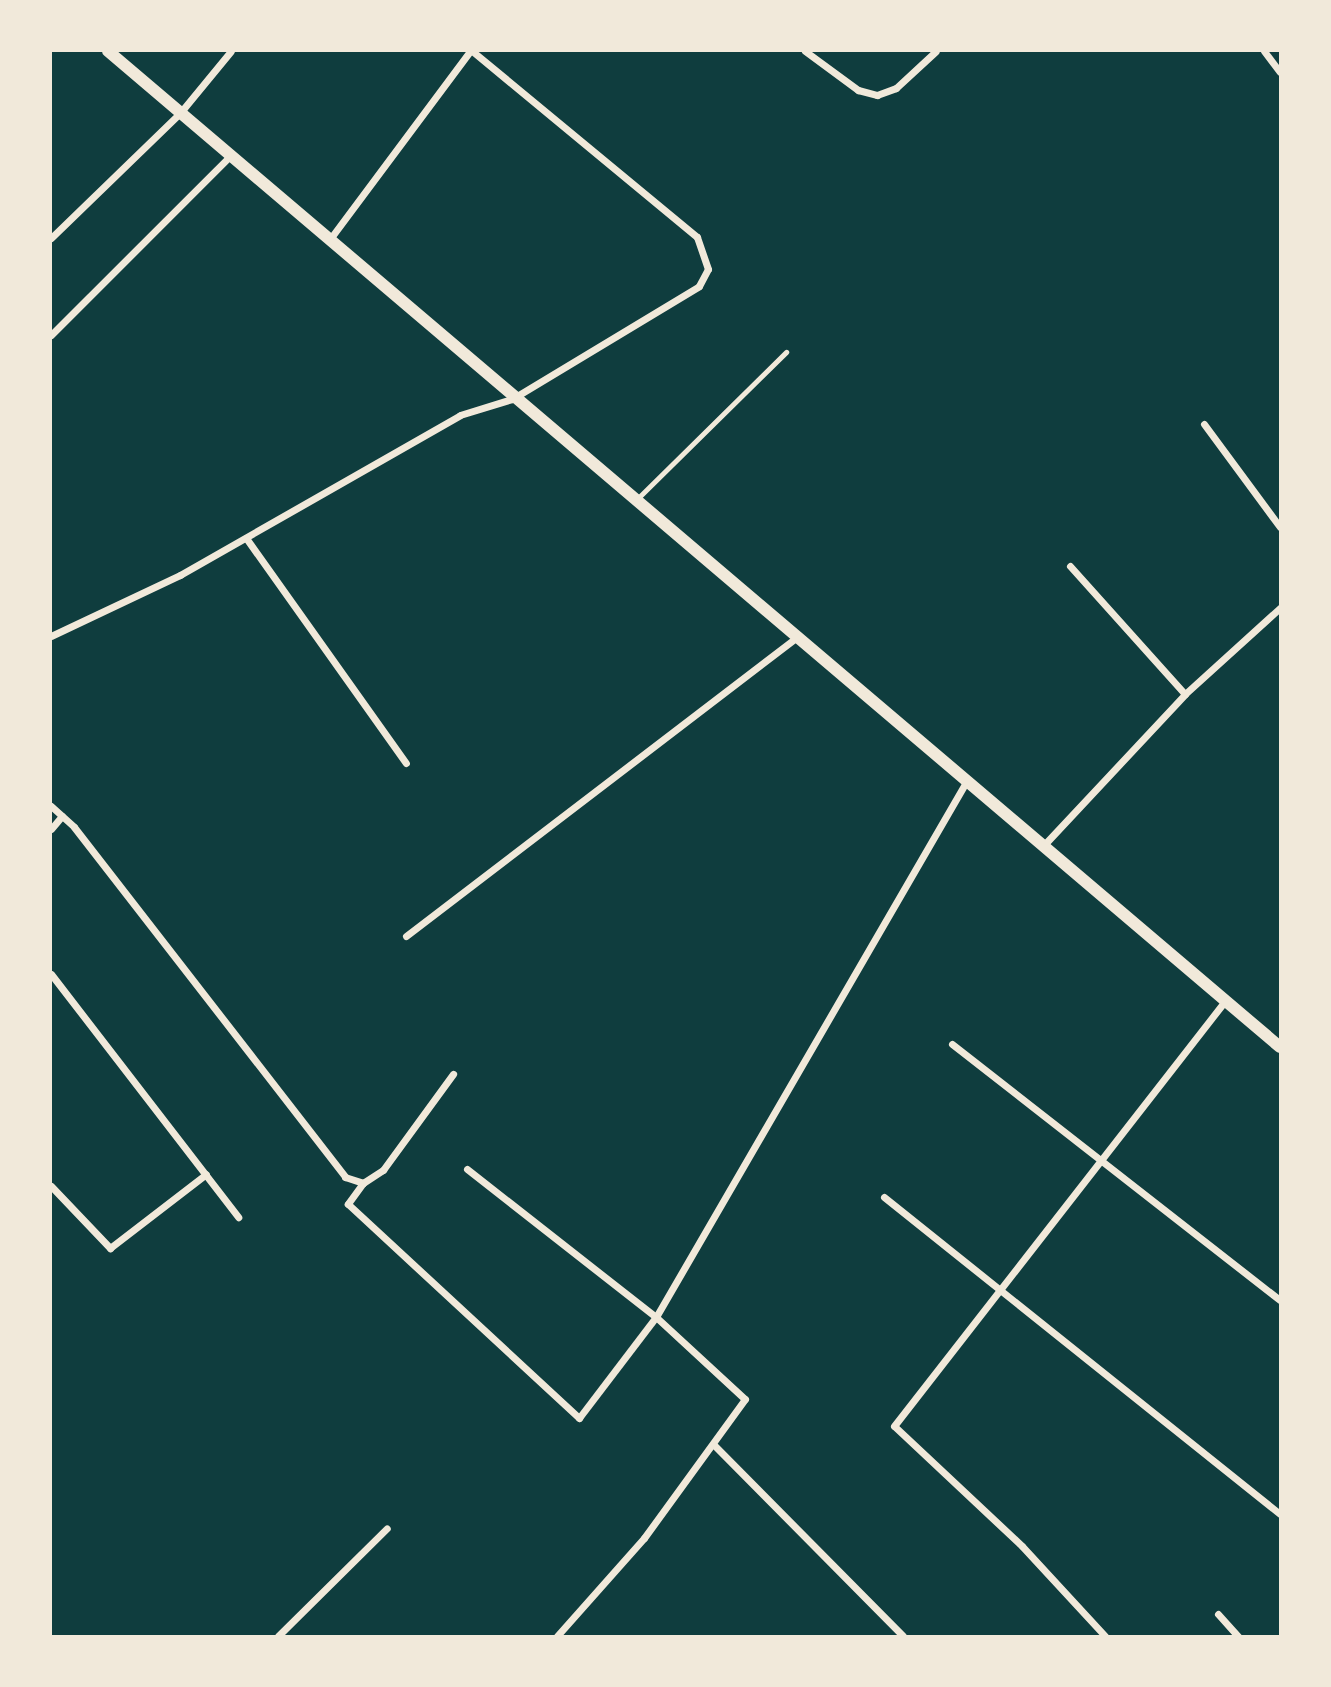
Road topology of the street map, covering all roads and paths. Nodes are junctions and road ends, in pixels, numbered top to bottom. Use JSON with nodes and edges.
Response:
{"nodes":[{"id":1,"x":108,"y":51,"type":"edge"},
{"id":2,"x":231,"y":51,"type":"edge"},
{"id":3,"x":471,"y":51,"type":"edge"},
{"id":4,"x":805,"y":51,"type":"edge"},
{"id":5,"x":936,"y":51,"type":"edge"},
{"id":6,"x":1264,"y":51,"type":"edge"},
{"id":7,"x":1280,"y":72,"type":"edge"},
{"id":8,"x":180,"y":113,"type":"junction"},
{"id":9,"x":230,"y":156,"type":"junction"},
{"id":10,"x":51,"y":237,"type":"edge"},
{"id":11,"x":330,"y":239,"type":"junction"},
{"id":12,"x":51,"y":335,"type":"edge"},
{"id":13,"x":786,"y":352,"type":"dead end"},
{"id":14,"x":512,"y":399,"type":"junction"},
{"id":15,"x":1204,"y":424,"type":"dead end"},
{"id":16,"x":634,"y":502,"type":"junction"},
{"id":17,"x":1280,"y":527,"type":"edge"},
{"id":18,"x":246,"y":538,"type":"junction"},
{"id":19,"x":1070,"y":566,"type":"dead end"},
{"id":20,"x":1280,"y":608,"type":"edge"},
{"id":21,"x":51,"y":636,"type":"edge"},
{"id":22,"x":795,"y":639,"type":"junction"},
{"id":23,"x":1185,"y":694,"type":"junction"},
{"id":24,"x":406,"y":763,"type":"dead end"},
{"id":25,"x":965,"y":784,"type":"junction"},
{"id":26,"x":51,"y":806,"type":"edge"},
{"id":27,"x":62,"y":816,"type":"junction"},
{"id":28,"x":51,"y":829,"type":"edge"},
{"id":29,"x":1043,"y":846,"type":"junction"},
{"id":30,"x":406,"y":936,"type":"dead end"},
{"id":31,"x":51,"y":974,"type":"edge"},
{"id":32,"x":1226,"y":1002,"type":"junction"},
{"id":33,"x":952,"y":1044,"type":"dead end"},
{"id":34,"x":1280,"y":1047,"type":"edge"},
{"id":35,"x":453,"y":1074,"type":"dead end"},
{"id":36,"x":1101,"y":1162,"type":"junction"},
{"id":37,"x":467,"y":1169,"type":"dead end"},
{"id":38,"x":206,"y":1174,"type":"junction"},
{"id":39,"x":363,"y":1183,"type":"junction"},
{"id":40,"x":51,"y":1186,"type":"edge"},
{"id":41,"x":884,"y":1197,"type":"dead end"},
{"id":42,"x":238,"y":1217,"type":"dead end"},
{"id":43,"x":1005,"y":1289,"type":"junction"},
{"id":44,"x":1280,"y":1300,"type":"edge"},
{"id":45,"x":656,"y":1317,"type":"junction"},
{"id":46,"x":715,"y":1446,"type":"junction"},
{"id":47,"x":1280,"y":1514,"type":"edge"},
{"id":48,"x":387,"y":1528,"type":"dead end"},
{"id":49,"x":1218,"y":1614,"type":"dead end"},
{"id":50,"x":278,"y":1636,"type":"edge"},
{"id":51,"x":557,"y":1636,"type":"edge"},
{"id":52,"x":903,"y":1636,"type":"edge"},
{"id":53,"x":1105,"y":1636,"type":"edge"},
{"id":54,"x":1238,"y":1636,"type":"edge"}],
"edges":[{"from":1,"to":8,"type":"street"},
{"from":2,"to":8,"type":"street"},
{"from":3,"to":11,"type":"street"},
{"from":3,"to":14,"type":"street"},
{"from":4,"to":5,"type":"street"},
{"from":6,"to":7,"type":"street"},
{"from":8,"to":9,"type":"street"},
{"from":8,"to":10,"type":"street"},
{"from":9,"to":11,"type":"street"},
{"from":9,"to":12,"type":"street"},
{"from":11,"to":14,"type":"street"},
{"from":13,"to":16,"type":"lane"},
{"from":14,"to":16,"type":"street"},
{"from":14,"to":18,"type":"street"},
{"from":15,"to":17,"type":"street"},
{"from":16,"to":22,"type":"street"},
{"from":18,"to":21,"type":"street"},
{"from":18,"to":24,"type":"street"},
{"from":19,"to":23,"type":"street"},
{"from":20,"to":23,"type":"street"},
{"from":22,"to":25,"type":"street"},
{"from":22,"to":30,"type":"street"},
{"from":23,"to":29,"type":"street"},
{"from":25,"to":29,"type":"street"},
{"from":25,"to":45,"type":"street"},
{"from":26,"to":27,"type":"street"},
{"from":27,"to":28,"type":"street"},
{"from":27,"to":39,"type":"street"},
{"from":29,"to":32,"type":"street"},
{"from":31,"to":38,"type":"street"},
{"from":32,"to":34,"type":"street"},
{"from":32,"to":36,"type":"street"},
{"from":33,"to":36,"type":"street"},
{"from":35,"to":39,"type":"street"},
{"from":36,"to":43,"type":"street"},
{"from":36,"to":44,"type":"street"},
{"from":37,"to":45,"type":"street"},
{"from":38,"to":40,"type":"street"},
{"from":38,"to":42,"type":"street"},
{"from":39,"to":45,"type":"street"},
{"from":41,"to":43,"type":"street"},
{"from":43,"to":47,"type":"street"},
{"from":43,"to":53,"type":"street"},
{"from":45,"to":46,"type":"street"},
{"from":46,"to":51,"type":"street"},
{"from":46,"to":52,"type":"street"},
{"from":48,"to":50,"type":"street"},
{"from":49,"to":54,"type":"street"}]}
